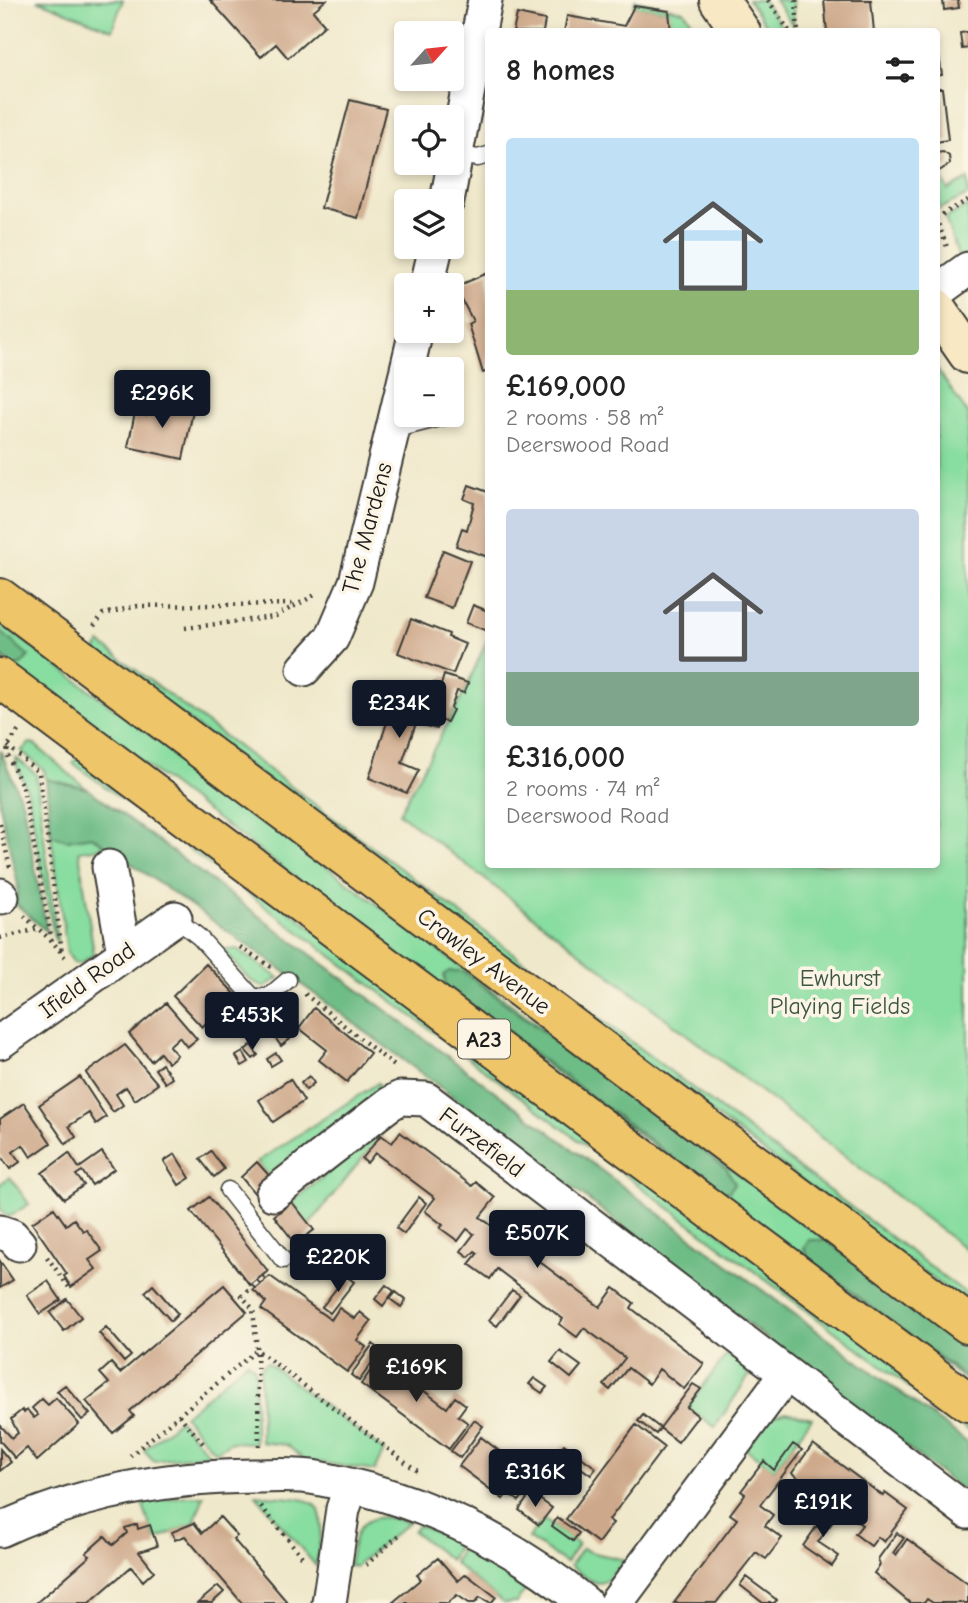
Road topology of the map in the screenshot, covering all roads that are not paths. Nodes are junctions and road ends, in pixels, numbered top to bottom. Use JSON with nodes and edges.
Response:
{"nodes":[{"id":1,"x":485,"y":0,"type":"edge"},
{"id":2,"x":719,"y":0,"type":"edge"},
{"id":3,"x":738,"y":28,"type":"edge"},
{"id":4,"x":473,"y":155,"type":"edge"},
{"id":5,"x":454,"y":189,"type":"edge"},
{"id":6,"x":968,"y":269,"type":"edge"},
{"id":7,"x":940,"y":289,"type":"edge"},
{"id":8,"x":940,"y":314,"type":"edge"},
{"id":9,"x":968,"y":354,"type":"edge"},
{"id":10,"x":394,"y":426,"type":"edge"},
{"id":11,"x":405,"y":427,"type":"edge"},
{"id":12,"x":393,"y":430,"type":"junction"},
{"id":13,"x":0,"y":598,"type":"edge"},
{"id":14,"x":303,"y":669,"type":"dead end"},
{"id":15,"x":0,"y":678,"type":"edge"},
{"id":16,"x":109,"y":867,"type":"dead end"},
{"id":17,"x":175,"y":918,"type":"joint"},
{"id":18,"x":124,"y":953,"type":"junction"},
{"id":19,"x":288,"y":980,"type":"road end"},
{"id":20,"x":0,"y":1042,"type":"edge"},
{"id":21,"x":228,"y":1189,"type":"dead end"},
{"id":22,"x":273,"y":1194,"type":"joint"},
{"id":23,"x":248,"y":1216,"type":"junction"},
{"id":24,"x":284,"y":1261,"type":"road end"},
{"id":25,"x":968,"y":1324,"type":"edge"},
{"id":26,"x":786,"y":1374,"type":"junction"},
{"id":27,"x":968,"y":1402,"type":"edge"},
{"id":28,"x":351,"y":1486,"type":"junction"},
{"id":29,"x":968,"y":1512,"type":"edge"},
{"id":30,"x":0,"y":1530,"type":"edge"},
{"id":31,"x":330,"y":1597,"type":"edge"},
{"id":32,"x":585,"y":1603,"type":"edge"},
{"id":33,"x":615,"y":1603,"type":"edge"}],
"edges":[{"from":1,"to":4,"type":"street"},
{"from":2,"to":3,"type":"street"},
{"from":4,"to":5,"type":"street"},
{"from":6,"to":7,"type":"street"},
{"from":8,"to":9,"type":"street"},
{"from":10,"to":12,"type":"street","name":"The Mardens"},
{"from":11,"to":12,"type":"lane"},
{"from":12,"to":14,"type":"street","name":"The Mardens"},
{"from":13,"to":25,"type":"main road","name":"Crawley Avenue","number":"A23"},
{"from":15,"to":27,"type":"main road","number":"A23"},
{"from":16,"to":18,"type":"street"},
{"from":17,"to":18,"type":"street","name":"Ifield Road"},
{"from":17,"to":19,"type":"lane"},
{"from":18,"to":20,"type":"street","name":"Ifield Road"},
{"from":21,"to":23,"type":"lane"},
{"from":22,"to":23,"type":"lane"},
{"from":22,"to":26,"type":"street","name":"Furzefield"},
{"from":23,"to":24,"type":"lane"},
{"from":26,"to":29,"type":"street","name":"Furzefield"},
{"from":26,"to":33,"type":"street"},
{"from":28,"to":30,"type":"street"},
{"from":28,"to":31,"type":"street"},
{"from":28,"to":32,"type":"street"}]}
